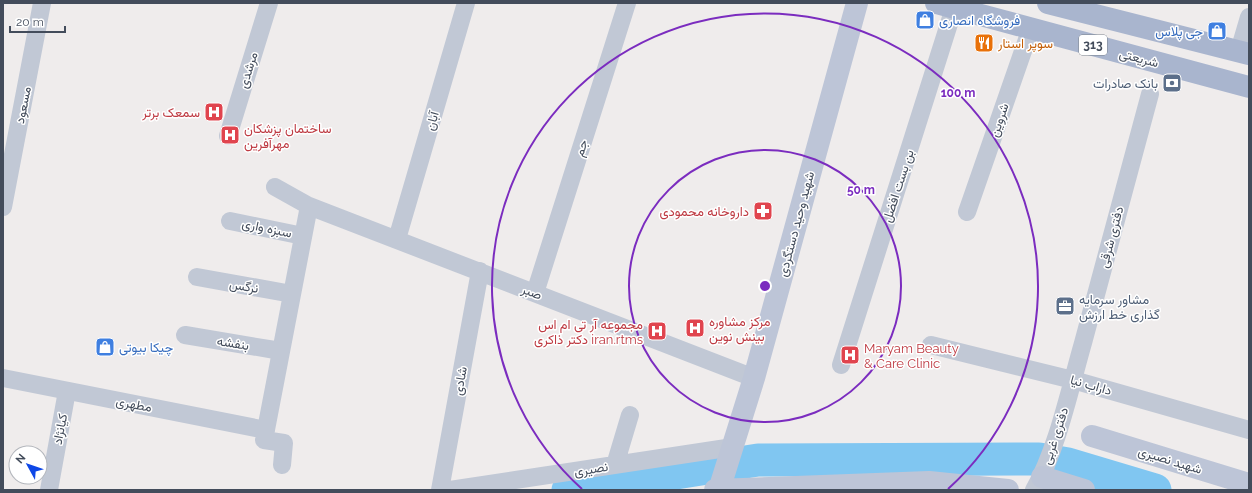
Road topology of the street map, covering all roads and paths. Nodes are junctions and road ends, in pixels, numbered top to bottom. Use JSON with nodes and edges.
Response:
{"nodes":[{"id":1,"x":42,"y":3,"type":"edge"},
{"id":2,"x":269,"y":3,"type":"edge"},
{"id":3,"x":466,"y":3,"type":"edge"},
{"id":4,"x":627,"y":3,"type":"edge"},
{"id":5,"x":857,"y":3,"type":"edge"},
{"id":6,"x":868,"y":3,"type":"edge"},
{"id":7,"x":1048,"y":3,"type":"edge"},
{"id":8,"x":945,"y":6,"type":"edge"},
{"id":9,"x":1249,"y":17,"type":"edge"},
{"id":10,"x":1131,"y":24,"type":"junction"},
{"id":11,"x":850,"y":27,"type":"junction"},
{"id":12,"x":1031,"y":28,"type":"junction"},
{"id":13,"x":1122,"y":53,"type":"junction"},
{"id":14,"x":1244,"y":53,"type":"edge"},
{"id":15,"x":1249,"y":87,"type":"edge"},
{"id":16,"x":1150,"y":94,"type":"dead end"},
{"id":17,"x":228,"y":136,"type":"dead end"},
{"id":18,"x":275,"y":187,"type":"dead end"},
{"id":19,"x":310,"y":206,"type":"junction"},
{"id":20,"x":3,"y":207,"type":"edge"},
{"id":21,"x":968,"y":212,"type":"dead end"},
{"id":22,"x":230,"y":221,"type":"dead end"},
{"id":23,"x":304,"y":236,"type":"junction"},
{"id":24,"x":397,"y":239,"type":"junction"},
{"id":25,"x":480,"y":271,"type":"junction"},
{"id":26,"x":196,"y":278,"type":"dead end"},
{"id":27,"x":535,"y":293,"type":"junction"},
{"id":28,"x":292,"y":294,"type":"junction"},
{"id":29,"x":185,"y":335,"type":"dead end"},
{"id":30,"x":931,"y":345,"type":"dead end"},
{"id":31,"x":281,"y":351,"type":"junction"},
{"id":32,"x":841,"y":365,"type":"dead end"},
{"id":33,"x":3,"y":378,"type":"edge"},
{"id":34,"x":754,"y":378,"type":"junction"},
{"id":35,"x":1073,"y":380,"type":"junction"},
{"id":36,"x":67,"y":391,"type":"junction"},
{"id":37,"x":630,"y":415,"type":"dead end"},
{"id":38,"x":266,"y":430,"type":"junction"},
{"id":39,"x":1249,"y":430,"type":"edge"},
{"id":40,"x":1092,"y":436,"type":"dead end"},
{"id":41,"x":282,"y":465,"type":"dead end"},
{"id":42,"x":615,"y":465,"type":"junction"},
{"id":43,"x":723,"y":475,"type":"edge"},
{"id":44,"x":1038,"y":484,"type":"edge"},
{"id":45,"x":1249,"y":484,"type":"edge"},
{"id":46,"x":925,"y":486,"type":"edge"},
{"id":47,"x":49,"y":490,"type":"edge"},
{"id":48,"x":440,"y":490,"type":"edge"},
{"id":49,"x":450,"y":490,"type":"edge"},
{"id":50,"x":1008,"y":490,"type":"edge"},
{"id":51,"x":1084,"y":490,"type":"edge"}],
"edges":[{"from":1,"to":20,"type":"street","name":"مسعود"},
{"from":2,"to":17,"type":"street","name":"مرشدی"},
{"from":3,"to":24,"type":"street","name":"آبان"},
{"from":4,"to":27,"type":"street","name":"جم"},
{"from":5,"to":11,"type":"street","name":"شهید وحید دستگردی"},
{"from":6,"to":11,"type":"street"},
{"from":7,"to":10,"type":"main road","number":"313"},
{"from":8,"to":12,"type":"main road","name":"شریعتی","number":"313"},
{"from":8,"to":32,"type":"street","name":"بن بست افضل"},
{"from":9,"to":14,"type":"street"},
{"from":10,"to":13,"type":"main road"},
{"from":10,"to":14,"type":"main road","number":"313"},
{"from":11,"to":34,"type":"street","name":"شهید وحید دستگردی"},
{"from":12,"to":13,"type":"main road","name":"شریعتی","number":"313"},
{"from":12,"to":21,"type":"street","name":"شروین"},
{"from":13,"to":15,"type":"main road","name":"شریعتی","number":"313"},
{"from":16,"to":35,"type":"street","name":"دفتری شرقی"},
{"from":18,"to":19,"type":"street","name":"صبر"},
{"from":19,"to":23,"type":"street"},
{"from":19,"to":24,"type":"street","name":"صبر"},
{"from":22,"to":23,"type":"street","name":"سبزه واری"},
{"from":23,"to":28,"type":"street"},
{"from":24,"to":25,"type":"street","name":"صبر"},
{"from":25,"to":27,"type":"street","name":"صبر"},
{"from":25,"to":48,"type":"street","name":"شادی"},
{"from":26,"to":28,"type":"street","name":"نرگس"},
{"from":27,"to":34,"type":"street","name":"صبر"},
{"from":28,"to":31,"type":"street"},
{"from":29,"to":31,"type":"street","name":"بنفشه"},
{"from":30,"to":35,"type":"street","name":"داراب نیا"},
{"from":31,"to":38,"type":"street"},
{"from":33,"to":36,"type":"street","name":"مطهری"},
{"from":34,"to":43,"type":"street","name":"شهید وحید دستگردی"},
{"from":35,"to":39,"type":"street","name":"داراب نیا"},
{"from":35,"to":44,"type":"street","name":"دفتری غربی"},
{"from":36,"to":38,"type":"street","name":"مطهری"},
{"from":36,"to":47,"type":"street","name":"کیانژاد"},
{"from":37,"to":42,"type":"street"},
{"from":38,"to":41,"type":"street"},
{"from":40,"to":45,"type":"street","name":"شهید نصیری"},
{"from":42,"to":43,"type":"street","name":"نصیری"},
{"from":42,"to":49,"type":"street","name":"نصیری"},
{"from":43,"to":46,"type":"street"},
{"from":44,"to":51,"type":"street"},
{"from":46,"to":50,"type":"street"}]}
